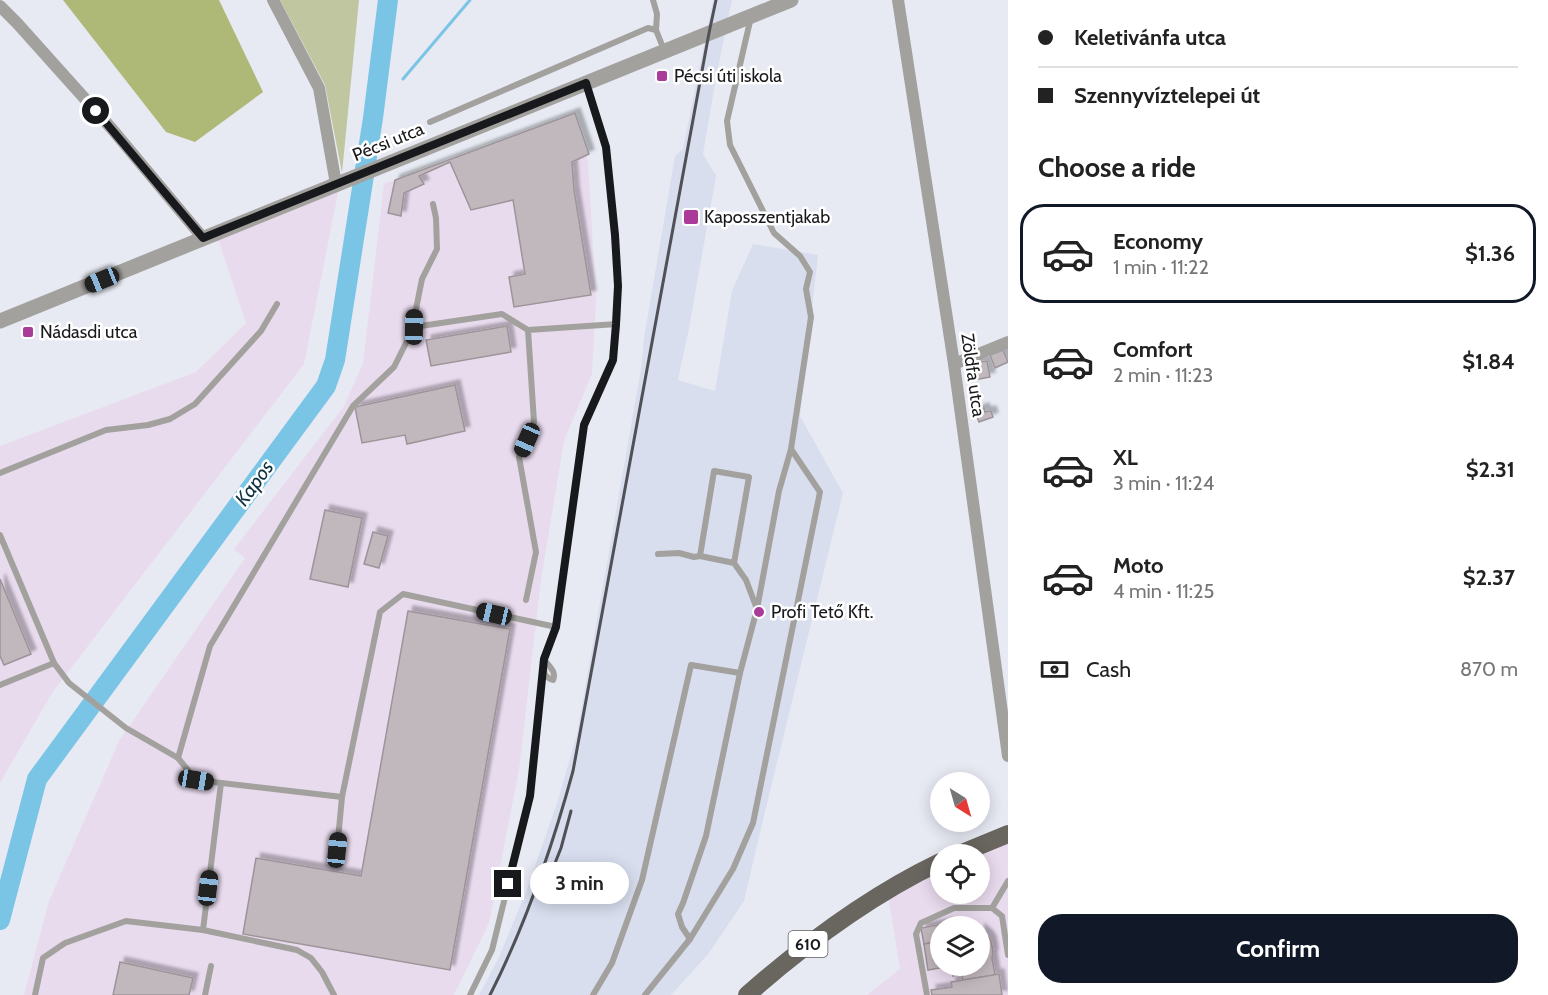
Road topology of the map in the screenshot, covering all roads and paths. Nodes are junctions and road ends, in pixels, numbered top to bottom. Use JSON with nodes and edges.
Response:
{"nodes":[{"id":1,"x":273,"y":0,"type":"edge"},
{"id":2,"x":653,"y":0,"type":"edge"},
{"id":3,"x":791,"y":0,"type":"edge"},
{"id":4,"x":898,"y":0,"type":"edge"},
{"id":5,"x":0,"y":6,"type":"edge"},
{"id":6,"x":751,"y":16,"type":"junction"},
{"id":7,"x":656,"y":30,"type":"junction"},
{"id":8,"x":664,"y":51,"type":"junction"},
{"id":9,"x":586,"y":83,"type":"junction"},
{"id":10,"x":430,"y":122,"type":"dead end"},
{"id":11,"x":342,"y":182,"type":"junction"},
{"id":12,"x":433,"y":204,"type":"dead end"},
{"id":13,"x":203,"y":238,"type":"junction"},
{"id":14,"x":277,"y":304,"type":"dead end"},
{"id":15,"x":0,"y":321,"type":"edge"},
{"id":16,"x":616,"y":324,"type":"junction"},
{"id":17,"x":414,"y":327,"type":"junction"},
{"id":18,"x":528,"y":330,"type":"junction"},
{"id":19,"x":1008,"y":342,"type":"edge"},
{"id":20,"x":954,"y":364,"type":"junction"},
{"id":21,"x":791,"y":449,"type":"junction"},
{"id":22,"x":0,"y":473,"type":"edge"},
{"id":23,"x":0,"y":535,"type":"edge"},
{"id":24,"x":658,"y":554,"type":"dead end"},
{"id":25,"x":700,"y":556,"type":"junction"},
{"id":26,"x":734,"y":563,"type":"junction"},
{"id":27,"x":526,"y":600,"type":"dead end"},
{"id":28,"x":757,"y":609,"type":"junction"},
{"id":29,"x":556,"y":627,"type":"junction"},
{"id":30,"x":544,"y":659,"type":"junction"},
{"id":31,"x":54,"y":663,"type":"junction"},
{"id":32,"x":543,"y":669,"type":"junction"},
{"id":33,"x":740,"y":673,"type":"junction"},
{"id":34,"x":0,"y":685,"type":"edge"},
{"id":35,"x":1008,"y":756,"type":"edge"},
{"id":36,"x":178,"y":758,"type":"junction"},
{"id":37,"x":221,"y":783,"type":"junction"},
{"id":38,"x":342,"y":797,"type":"junction"},
{"id":39,"x":1008,"y":834,"type":"edge"},
{"id":40,"x":984,"y":844,"type":"edge"},
{"id":41,"x":337,"y":850,"type":"dead end"},
{"id":42,"x":930,"y":867,"type":"edge"},
{"id":43,"x":1008,"y":881,"type":"edge"},
{"id":44,"x":992,"y":908,"type":"junction"},
{"id":45,"x":203,"y":930,"type":"junction"},
{"id":46,"x":690,"y":939,"type":"junction"},
{"id":47,"x":1008,"y":955,"type":"edge"},
{"id":48,"x":211,"y":966,"type":"dead end"},
{"id":49,"x":36,"y":995,"type":"edge"},
{"id":50,"x":205,"y":995,"type":"edge"},
{"id":51,"x":334,"y":995,"type":"edge"},
{"id":52,"x":470,"y":995,"type":"edge"},
{"id":53,"x":593,"y":995,"type":"edge"},
{"id":54,"x":645,"y":995,"type":"edge"},
{"id":55,"x":747,"y":995,"type":"edge"},
{"id":56,"x":927,"y":995,"type":"edge"}],
"edges":[{"from":1,"to":11,"type":"street"},
{"from":2,"to":7,"type":"lane"},
{"from":3,"to":6,"type":"street","name":"Pécsi utca"},
{"from":4,"to":20,"type":"street","name":"Zöldfa utca"},
{"from":5,"to":13,"type":"street"},
{"from":6,"to":8,"type":"street","name":"Pécsi utca"},
{"from":6,"to":21,"type":"lane"},
{"from":7,"to":8,"type":"lane"},
{"from":7,"to":10,"type":"lane"},
{"from":8,"to":9,"type":"street","name":"Pécsi utca"},
{"from":9,"to":11,"type":"street","name":"Pécsi utca"},
{"from":9,"to":16,"type":"lane"},
{"from":11,"to":13,"type":"street","name":"Pécsi utca"},
{"from":12,"to":17,"type":"lane"},
{"from":13,"to":15,"type":"street","name":"Pécsi utca"},
{"from":14,"to":22,"type":"lane"},
{"from":16,"to":18,"type":"lane"},
{"from":16,"to":29,"type":"lane"},
{"from":17,"to":18,"type":"lane"},
{"from":17,"to":36,"type":"lane"},
{"from":18,"to":27,"type":"lane"},
{"from":19,"to":20,"type":"street"},
{"from":20,"to":35,"type":"street","name":"Zöldfa utca"},
{"from":21,"to":28,"type":"lane"},
{"from":21,"to":46,"type":"lane"},
{"from":23,"to":31,"type":"lane"},
{"from":24,"to":25,"type":"lane"},
{"from":25,"to":26,"type":"lane"},
{"from":25,"to":26,"type":"lane"},
{"from":26,"to":28,"type":"lane"},
{"from":28,"to":33,"type":"lane"},
{"from":29,"to":30,"type":"lane"},
{"from":29,"to":38,"type":"lane"},
{"from":30,"to":32,"type":"lane"},
{"from":30,"to":32,"type":"lane"},
{"from":31,"to":34,"type":"lane"},
{"from":31,"to":36,"type":"lane"},
{"from":32,"to":52,"type":"lane"},
{"from":33,"to":46,"type":"lane"},
{"from":33,"to":53,"type":"lane"},
{"from":36,"to":37,"type":"lane"},
{"from":37,"to":38,"type":"lane"},
{"from":37,"to":45,"type":"lane"},
{"from":38,"to":41,"type":"lane"},
{"from":39,"to":40,"type":"main road"},
{"from":42,"to":55,"type":"main road","number":"610"},
{"from":43,"to":44,"type":"lane"},
{"from":44,"to":47,"type":"lane"},
{"from":44,"to":56,"type":"lane"},
{"from":45,"to":49,"type":"lane"},
{"from":45,"to":51,"type":"lane"},
{"from":46,"to":54,"type":"lane"},
{"from":48,"to":50,"type":"lane"}]}
